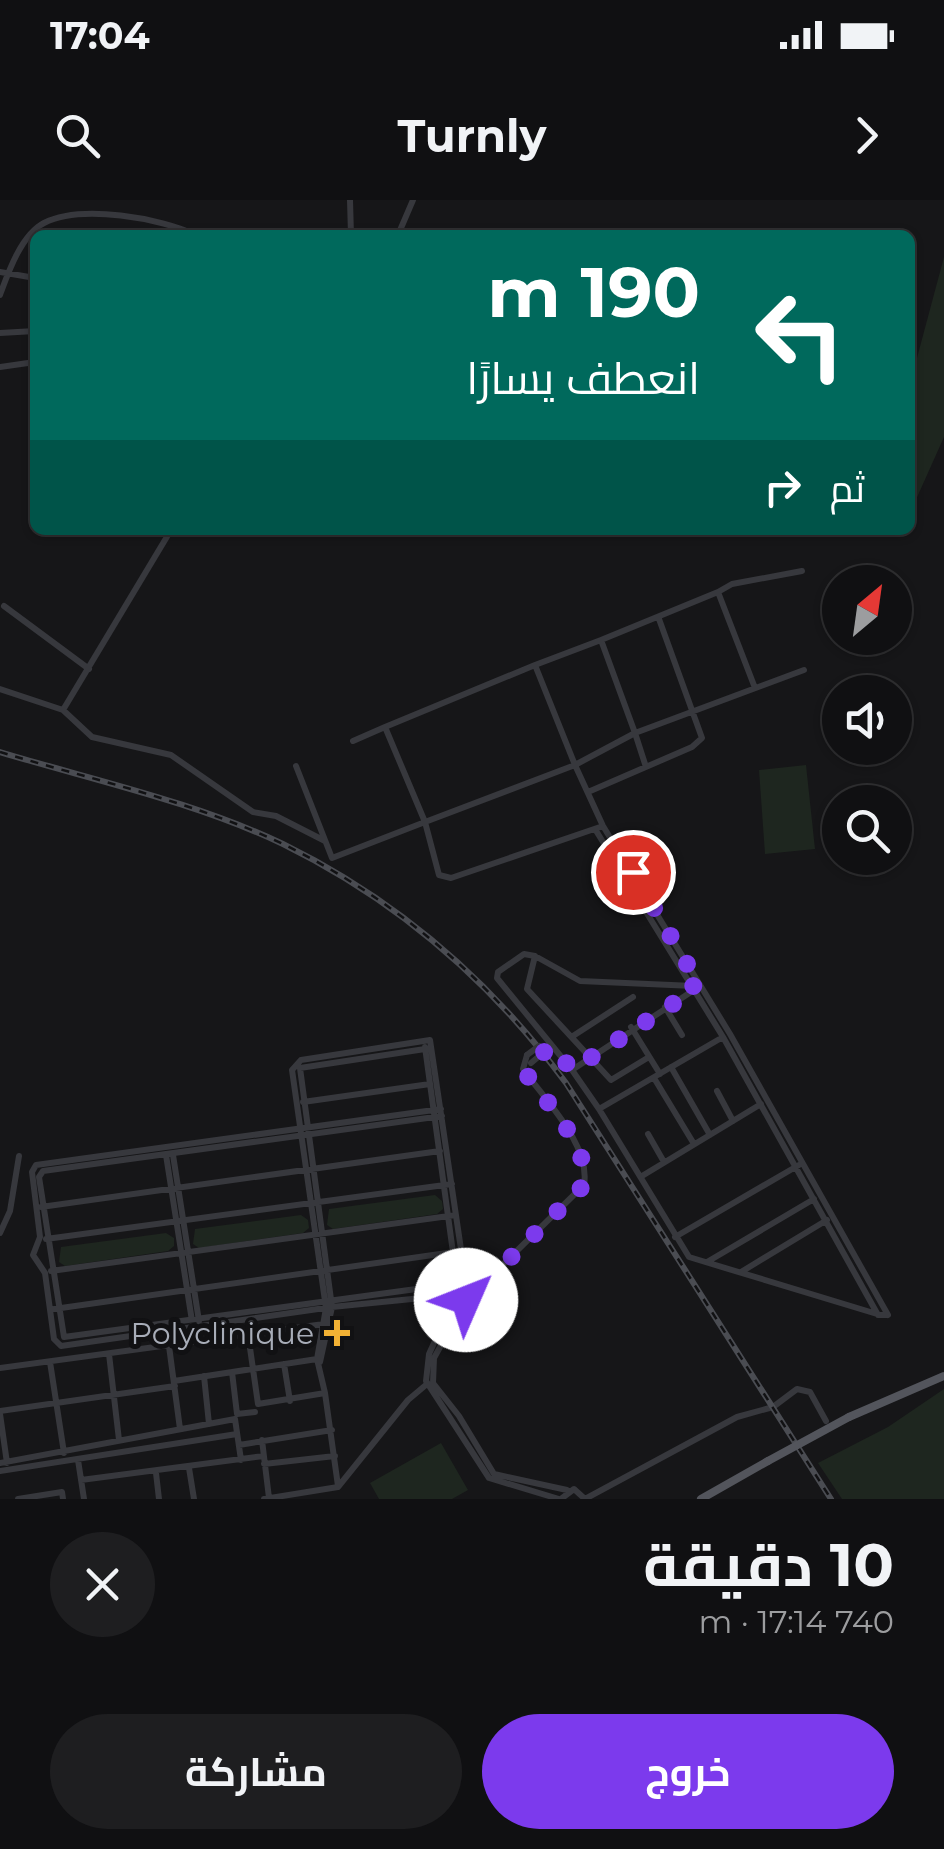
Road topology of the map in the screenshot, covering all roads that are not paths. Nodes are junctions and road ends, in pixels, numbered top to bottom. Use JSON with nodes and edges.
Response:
{"nodes":[{"id":1,"x":350,"y":200,"type":"edge"},
{"id":2,"x":413,"y":200,"type":"edge"},
{"id":3,"x":37,"y":230,"type":"edge"},
{"id":4,"x":186,"y":230,"type":"edge"},
{"id":5,"x":351,"y":230,"type":"edge"},
{"id":6,"x":400,"y":230,"type":"edge"},
{"id":7,"x":30,"y":239,"type":"edge"},
{"id":8,"x":20,"y":252,"type":"junction"},
{"id":9,"x":30,"y":253,"type":"edge"},
{"id":10,"x":4,"y":272,"type":"edge"},
{"id":11,"x":30,"y":277,"type":"edge"},
{"id":12,"x":0,"y":295,"type":"edge"},
{"id":13,"x":30,"y":332,"type":"edge"},
{"id":14,"x":0,"y":333,"type":"edge"},
{"id":15,"x":30,"y":363,"type":"edge"},
{"id":16,"x":0,"y":367,"type":"edge"},
{"id":17,"x":168,"y":535,"type":"edge"},
{"id":18,"x":802,"y":571,"type":"dead end"},
{"id":19,"x":718,"y":592,"type":"junction"},
{"id":20,"x":4,"y":606,"type":"dead end"},
{"id":21,"x":660,"y":619,"type":"junction"},
{"id":22,"x":601,"y":640,"type":"junction"},
{"id":23,"x":534,"y":665,"type":"junction"},
{"id":24,"x":89,"y":669,"type":"junction"},
{"id":25,"x":804,"y":670,"type":"dead end"},
{"id":26,"x":755,"y":688,"type":"junction"},
{"id":27,"x":0,"y":689,"type":"edge"},
{"id":28,"x":62,"y":710,"type":"junction"},
{"id":29,"x":694,"y":710,"type":"junction"},
{"id":30,"x":385,"y":727,"type":"junction"},
{"id":31,"x":635,"y":734,"type":"junction"},
{"id":32,"x":354,"y":742,"type":"dead end"},
{"id":33,"x":575,"y":765,"type":"junction"},
{"id":34,"x":296,"y":766,"type":"dead end"},
{"id":35,"x":646,"y":767,"type":"junction"},
{"id":36,"x":588,"y":792,"type":"junction"},
{"id":37,"x":425,"y":822,"type":"junction"},
{"id":38,"x":599,"y":827,"type":"junction"},
{"id":39,"x":326,"y":841,"type":"junction"},
{"id":40,"x":536,"y":956,"type":"junction"},
{"id":41,"x":695,"y":987,"type":"junction"},
{"id":42,"x":633,"y":997,"type":"dead end"},
{"id":43,"x":664,"y":1007,"type":"junction"},
{"id":44,"x":631,"y":1027,"type":"junction"},
{"id":45,"x":573,"y":1036,"type":"junction"},
{"id":46,"x":682,"y":1036,"type":"dead end"},
{"id":47,"x":726,"y":1036,"type":"junction"},
{"id":48,"x":549,"y":1043,"type":"junction"},
{"id":49,"x":424,"y":1045,"type":"junction"},
{"id":50,"x":590,"y":1054,"type":"junction"},
{"id":51,"x":649,"y":1056,"type":"junction"},
{"id":52,"x":671,"y":1067,"type":"junction"},
{"id":53,"x":572,"y":1070,"type":"junction"},
{"id":54,"x":657,"y":1076,"type":"junction"},
{"id":55,"x":430,"y":1084,"type":"junction"},
{"id":56,"x":717,"y":1091,"type":"dead end"},
{"id":57,"x":300,"y":1102,"type":"junction"},
{"id":58,"x":761,"y":1104,"type":"junction"},
{"id":59,"x":599,"y":1109,"type":"junction"},
{"id":60,"x":438,"y":1113,"type":"junction"},
{"id":61,"x":733,"y":1121,"type":"junction"},
{"id":62,"x":304,"y":1132,"type":"junction"},
{"id":63,"x":648,"y":1134,"type":"dead end"},
{"id":64,"x":710,"y":1135,"type":"junction"},
{"id":65,"x":694,"y":1144,"type":"junction"},
{"id":66,"x":168,"y":1152,"type":"junction"},
{"id":67,"x":440,"y":1152,"type":"junction"},
{"id":68,"x":19,"y":1156,"type":"dead end"},
{"id":69,"x":664,"y":1162,"type":"junction"},
{"id":70,"x":800,"y":1165,"type":"junction"},
{"id":71,"x":310,"y":1172,"type":"junction"},
{"id":72,"x":642,"y":1176,"type":"junction"},
{"id":73,"x":448,"y":1185,"type":"junction"},
{"id":74,"x":175,"y":1189,"type":"junction"},
{"id":75,"x":814,"y":1198,"type":"junction"},
{"id":76,"x":314,"y":1202,"type":"junction"},
{"id":77,"x":40,"y":1207,"type":"junction"},
{"id":78,"x":453,"y":1216,"type":"junction"},
{"id":79,"x":826,"y":1220,"type":"junction"},
{"id":80,"x":180,"y":1222,"type":"junction"},
{"id":81,"x":0,"y":1233,"type":"edge"},
{"id":82,"x":319,"y":1234,"type":"junction"},
{"id":83,"x":44,"y":1238,"type":"junction"},
{"id":84,"x":675,"y":1238,"type":"junction"},
{"id":85,"x":842,"y":1241,"type":"junction"},
{"id":86,"x":454,"y":1252,"type":"junction"},
{"id":87,"x":185,"y":1253,"type":"junction"},
{"id":88,"x":706,"y":1262,"type":"junction"},
{"id":89,"x":324,"y":1271,"type":"junction"},
{"id":90,"x":49,"y":1272,"type":"junction"},
{"id":91,"x":740,"y":1272,"type":"junction"},
{"id":92,"x":462,"y":1285,"type":"junction"},
{"id":93,"x":190,"y":1290,"type":"junction"},
{"id":94,"x":453,"y":1297,"type":"junction"},
{"id":95,"x":466,"y":1300,"type":"junction"},
{"id":96,"x":329,"y":1304,"type":"junction"},
{"id":97,"x":54,"y":1309,"type":"junction"},
{"id":98,"x":196,"y":1323,"type":"junction"},
{"id":99,"x":324,"y":1324,"type":"junction"},
{"id":100,"x":248,"y":1334,"type":"junction"},
{"id":101,"x":169,"y":1346,"type":"junction"},
{"id":102,"x":109,"y":1354,"type":"junction"},
{"id":103,"x":317,"y":1359,"type":"junction"},
{"id":104,"x":50,"y":1362,"type":"junction"},
{"id":105,"x":284,"y":1364,"type":"junction"},
{"id":106,"x":0,"y":1368,"type":"edge"},
{"id":107,"x":319,"y":1368,"type":"junction"},
{"id":108,"x":252,"y":1369,"type":"junction"},
{"id":109,"x":232,"y":1372,"type":"junction"},
{"id":110,"x":204,"y":1376,"type":"junction"},
{"id":111,"x":944,"y":1376,"type":"edge"},
{"id":112,"x":430,"y":1383,"type":"junction"},
{"id":113,"x":175,"y":1384,"type":"junction"},
{"id":114,"x":325,"y":1394,"type":"junction"},
{"id":115,"x":114,"y":1395,"type":"junction"},
{"id":116,"x":290,"y":1400,"type":"junction"},
{"id":117,"x":56,"y":1404,"type":"junction"},
{"id":118,"x":255,"y":1412,"type":"dead end"},
{"id":119,"x":0,"y":1413,"type":"edge"},
{"id":120,"x":826,"y":1421,"type":"dead end"},
{"id":121,"x":209,"y":1424,"type":"junction"},
{"id":122,"x":180,"y":1429,"type":"junction"},
{"id":123,"x":332,"y":1430,"type":"junction"},
{"id":124,"x":237,"y":1434,"type":"junction"},
{"id":125,"x":119,"y":1440,"type":"junction"},
{"id":126,"x":262,"y":1440,"type":"junction"},
{"id":127,"x":238,"y":1445,"type":"junction"},
{"id":128,"x":64,"y":1453,"type":"junction"},
{"id":129,"x":335,"y":1456,"type":"junction"},
{"id":130,"x":78,"y":1460,"type":"junction"},
{"id":131,"x":241,"y":1460,"type":"junction"},
{"id":132,"x":264,"y":1460,"type":"junction"},
{"id":133,"x":3,"y":1463,"type":"edge"},
{"id":134,"x":189,"y":1468,"type":"junction"},
{"id":135,"x":0,"y":1471,"type":"edge"},
{"id":136,"x":156,"y":1473,"type":"junction"},
{"id":137,"x":81,"y":1480,"type":"junction"},
{"id":138,"x":338,"y":1487,"type":"junction"},
{"id":139,"x":567,"y":1490,"type":"junction"},
{"id":140,"x":279,"y":1497,"type":"edge"},
{"id":141,"x":266,"y":1498,"type":"edge"},
{"id":142,"x":18,"y":1499,"type":"edge"},
{"id":143,"x":64,"y":1499,"type":"edge"},
{"id":144,"x":84,"y":1499,"type":"edge"},
{"id":145,"x":159,"y":1499,"type":"edge"},
{"id":146,"x":194,"y":1499,"type":"edge"},
{"id":147,"x":560,"y":1499,"type":"edge"},
{"id":148,"x":585,"y":1499,"type":"edge"},
{"id":149,"x":701,"y":1499,"type":"edge"}],
"edges":[{"from":1,"to":5,"type":"street"},
{"from":2,"to":6,"type":"street"},
{"from":3,"to":4,"type":"street"},
{"from":7,"to":8,"type":"street"},
{"from":8,"to":9,"type":"street"},
{"from":8,"to":10,"type":"street"},
{"from":10,"to":11,"type":"street"},
{"from":10,"to":12,"type":"street"},
{"from":13,"to":14,"type":"street"},
{"from":15,"to":16,"type":"street"},
{"from":17,"to":24,"type":"street"},
{"from":18,"to":19,"type":"street"},
{"from":19,"to":21,"type":"street"},
{"from":19,"to":26,"type":"street"},
{"from":20,"to":24,"type":"street"},
{"from":21,"to":22,"type":"street"},
{"from":21,"to":29,"type":"street"},
{"from":22,"to":23,"type":"street"},
{"from":22,"to":31,"type":"street"},
{"from":23,"to":30,"type":"street"},
{"from":23,"to":33,"type":"street"},
{"from":24,"to":28,"type":"street"},
{"from":25,"to":26,"type":"street"},
{"from":26,"to":29,"type":"street"},
{"from":27,"to":28,"type":"street"},
{"from":28,"to":39,"type":"street"},
{"from":29,"to":31,"type":"street"},
{"from":29,"to":35,"type":"street"},
{"from":30,"to":32,"type":"street"},
{"from":30,"to":37,"type":"street"},
{"from":31,"to":33,"type":"street"},
{"from":31,"to":35,"type":"street"},
{"from":33,"to":36,"type":"street"},
{"from":33,"to":37,"type":"street"},
{"from":34,"to":39,"type":"street"},
{"from":35,"to":36,"type":"street"},
{"from":36,"to":38,"type":"street"},
{"from":37,"to":38,"type":"street"},
{"from":37,"to":39,"type":"street"},
{"from":38,"to":41,"type":"street"},
{"from":38,"to":41,"type":"street"},
{"from":40,"to":41,"type":"street"},
{"from":40,"to":45,"type":"street"},
{"from":40,"to":48,"type":"street"},
{"from":41,"to":43,"type":"street"},
{"from":41,"to":47,"type":"street"},
{"from":42,"to":45,"type":"street"},
{"from":43,"to":44,"type":"street"},
{"from":43,"to":46,"type":"street"},
{"from":44,"to":50,"type":"street"},
{"from":44,"to":51,"type":"street"},
{"from":45,"to":50,"type":"street"},
{"from":47,"to":52,"type":"street"},
{"from":47,"to":58,"type":"street"},
{"from":47,"to":70,"type":"street"},
{"from":48,"to":53,"type":"street"},
{"from":48,"to":92,"type":"street","bridge":true},
{"from":49,"to":55,"type":"street"},
{"from":49,"to":57,"type":"street"},
{"from":49,"to":60,"type":"street"},
{"from":50,"to":51,"type":"street"},
{"from":50,"to":53,"type":"street"},
{"from":51,"to":54,"type":"street"},
{"from":52,"to":54,"type":"street"},
{"from":52,"to":64,"type":"street"},
{"from":53,"to":59,"type":"street"},
{"from":54,"to":59,"type":"street"},
{"from":54,"to":65,"type":"street"},
{"from":55,"to":57,"type":"street"},
{"from":55,"to":60,"type":"street"},
{"from":56,"to":61,"type":"street"},
{"from":57,"to":62,"type":"street"},
{"from":58,"to":61,"type":"street"},
{"from":58,"to":70,"type":"street"},
{"from":59,"to":72,"type":"street"},
{"from":60,"to":62,"type":"street"},
{"from":60,"to":67,"type":"street"},
{"from":60,"to":73,"type":"street"},
{"from":61,"to":64,"type":"street"},
{"from":62,"to":66,"type":"street"},
{"from":62,"to":71,"type":"street"},
{"from":63,"to":69,"type":"street"},
{"from":64,"to":65,"type":"street"},
{"from":65,"to":69,"type":"street"},
{"from":66,"to":74,"type":"street"},
{"from":66,"to":77,"type":"street"},
{"from":67,"to":71,"type":"street"},
{"from":67,"to":73,"type":"street"},
{"from":68,"to":81,"type":"street"},
{"from":69,"to":72,"type":"street"},
{"from":70,"to":75,"type":"street"},
{"from":70,"to":84,"type":"street"},
{"from":70,"to":85,"type":"street"},
{"from":71,"to":74,"type":"street"},
{"from":71,"to":76,"type":"street"},
{"from":72,"to":84,"type":"street"},
{"from":73,"to":76,"type":"street"},
{"from":73,"to":78,"type":"street"},
{"from":74,"to":77,"type":"street"},
{"from":74,"to":80,"type":"street"},
{"from":75,"to":79,"type":"street"},
{"from":75,"to":88,"type":"street"},
{"from":76,"to":80,"type":"street"},
{"from":76,"to":82,"type":"street"},
{"from":76,"to":82,"type":"street"},
{"from":77,"to":83,"type":"street"},
{"from":78,"to":82,"type":"street"},
{"from":78,"to":86,"type":"street"},
{"from":78,"to":92,"type":"street"},
{"from":79,"to":85,"type":"street"},
{"from":79,"to":91,"type":"street"},
{"from":80,"to":83,"type":"street"},
{"from":80,"to":87,"type":"street"},
{"from":82,"to":87,"type":"street"},
{"from":82,"to":89,"type":"street"},
{"from":83,"to":90,"type":"street"},
{"from":83,"to":90,"type":"street"},
{"from":84,"to":88,"type":"street"},
{"from":85,"to":91,"type":"street"},
{"from":86,"to":89,"type":"street"},
{"from":86,"to":92,"type":"street"},
{"from":87,"to":90,"type":"street"},
{"from":87,"to":93,"type":"street"},
{"from":88,"to":91,"type":"street"},
{"from":89,"to":93,"type":"street"},
{"from":89,"to":96,"type":"street"},
{"from":90,"to":97,"type":"street"},
{"from":92,"to":94,"type":"street"},
{"from":92,"to":95,"type":"street"},
{"from":92,"to":96,"type":"street"},
{"from":93,"to":97,"type":"street"},
{"from":93,"to":98,"type":"street"},
{"from":94,"to":95,"type":"street"},
{"from":94,"to":96,"type":"street"},
{"from":94,"to":112,"type":"street"},
{"from":95,"to":112,"type":"street"},
{"from":96,"to":98,"type":"street"},
{"from":96,"to":99,"type":"street"},
{"from":96,"to":107,"type":"street"},
{"from":97,"to":98,"type":"street"},
{"from":99,"to":100,"type":"street"},
{"from":99,"to":103,"type":"street"},
{"from":100,"to":101,"type":"street"},
{"from":100,"to":108,"type":"street"},
{"from":101,"to":102,"type":"street"},
{"from":101,"to":113,"type":"street"},
{"from":102,"to":104,"type":"street"},
{"from":102,"to":115,"type":"street"},
{"from":103,"to":105,"type":"street"},
{"from":103,"to":107,"type":"street"},
{"from":104,"to":106,"type":"street"},
{"from":104,"to":117,"type":"street"},
{"from":105,"to":108,"type":"street"},
{"from":105,"to":116,"type":"street"},
{"from":107,"to":114,"type":"street"},
{"from":108,"to":109,"type":"street"},
{"from":108,"to":116,"type":"street"},
{"from":109,"to":110,"type":"street"},
{"from":109,"to":118,"type":"street"},
{"from":110,"to":113,"type":"street"},
{"from":110,"to":121,"type":"street"},
{"from":111,"to":149,"type":"main road","bridge":true},
{"from":112,"to":138,"type":"street"},
{"from":112,"to":139,"type":"street"},
{"from":112,"to":147,"type":"street"},
{"from":113,"to":115,"type":"street"},
{"from":113,"to":122,"type":"street"},
{"from":114,"to":116,"type":"street"},
{"from":114,"to":123,"type":"street"},
{"from":115,"to":117,"type":"street"},
{"from":115,"to":125,"type":"street"},
{"from":117,"to":119,"type":"street"},
{"from":117,"to":128,"type":"street"},
{"from":119,"to":133,"type":"street"},
{"from":120,"to":148,"type":"street"},
{"from":121,"to":122,"type":"street"},
{"from":121,"to":124,"type":"street"},
{"from":122,"to":125,"type":"street"},
{"from":123,"to":126,"type":"street"},
{"from":123,"to":129,"type":"street"},
{"from":124,"to":127,"type":"street"},
{"from":124,"to":130,"type":"street"},
{"from":125,"to":128,"type":"street"},
{"from":126,"to":127,"type":"street"},
{"from":126,"to":132,"type":"street"},
{"from":127,"to":131,"type":"street"},
{"from":128,"to":133,"type":"street"},
{"from":129,"to":132,"type":"street"},
{"from":129,"to":138,"type":"street"},
{"from":130,"to":135,"type":"street"},
{"from":130,"to":137,"type":"street"},
{"from":131,"to":132,"type":"street"},
{"from":131,"to":134,"type":"street"},
{"from":132,"to":141,"type":"street"},
{"from":134,"to":136,"type":"street"},
{"from":134,"to":146,"type":"street"},
{"from":136,"to":137,"type":"street"},
{"from":136,"to":145,"type":"street"},
{"from":137,"to":144,"type":"street"},
{"from":138,"to":140,"type":"street"},
{"from":139,"to":147,"type":"street"},
{"from":139,"to":148,"type":"street"},
{"from":140,"to":141,"type":"street"},
{"from":142,"to":143,"type":"street"}]}
